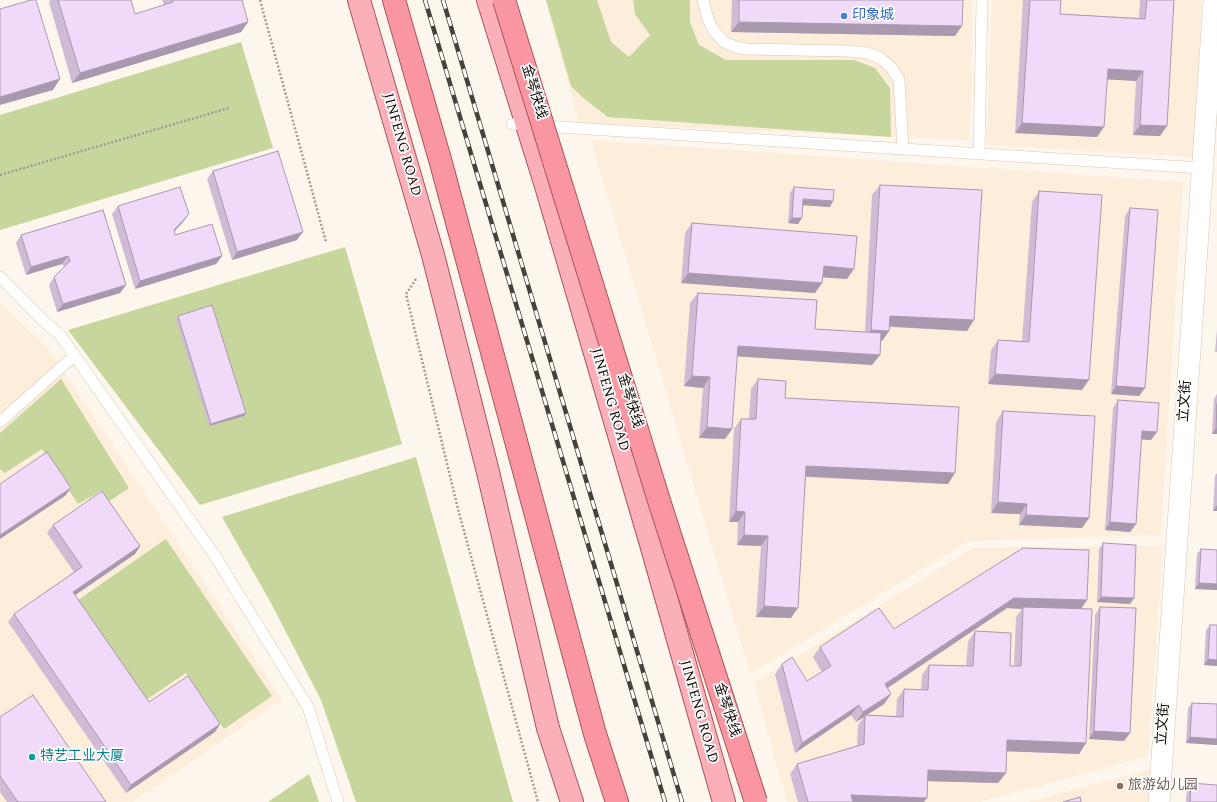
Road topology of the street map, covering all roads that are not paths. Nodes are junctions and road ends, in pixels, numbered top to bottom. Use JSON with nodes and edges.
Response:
{"nodes":[{"id":1,"x":359,"y":0,"type":"edge"},
{"id":2,"x":394,"y":0,"type":"edge"},
{"id":3,"x":488,"y":0,"type":"edge"},
{"id":4,"x":504,"y":0,"type":"edge"},
{"id":5,"x":703,"y":0,"type":"edge"},
{"id":6,"x":982,"y":0,"type":"edge"},
{"id":7,"x":1214,"y":0,"type":"edge"},
{"id":8,"x":519,"y":124,"type":"junction"},
{"id":9,"x":903,"y":150,"type":"junction"},
{"id":10,"x":979,"y":154,"type":"junction"},
{"id":11,"x":1201,"y":168,"type":"junction"},
{"id":12,"x":0,"y":277,"type":"edge"},
{"id":13,"x":74,"y":356,"type":"junction"},
{"id":14,"x":0,"y":422,"type":"edge"},
{"id":15,"x":595,"y":734,"type":"junction"},
{"id":16,"x":338,"y":802,"type":"edge"},
{"id":17,"x":572,"y":802,"type":"edge"},
{"id":18,"x":606,"y":802,"type":"edge"},
{"id":19,"x":617,"y":802,"type":"edge"},
{"id":20,"x":724,"y":802,"type":"edge"},
{"id":21,"x":756,"y":802,"type":"edge"},
{"id":22,"x":1159,"y":802,"type":"edge"}],
"edges":[{"from":1,"to":17,"type":"main road","name":"JINFENG ROAD"},
{"from":2,"to":15,"type":"highway"},
{"from":3,"to":8,"type":"main road","name":"JINFENG ROAD"},
{"from":4,"to":21,"type":"highway","name":"金琴快线","bridge":true},
{"from":5,"to":9,"type":"lane"},
{"from":6,"to":10,"type":"lane"},
{"from":7,"to":11,"type":"street","name":"立文街"},
{"from":8,"to":9,"type":"lane"},
{"from":8,"to":20,"type":"main road","name":"JINFENG ROAD"},
{"from":9,"to":10,"type":"lane"},
{"from":10,"to":11,"type":"lane"},
{"from":11,"to":22,"type":"street","name":"立文街"},
{"from":12,"to":13,"type":"lane"},
{"from":13,"to":14,"type":"lane"},
{"from":13,"to":16,"type":"lane"},
{"from":15,"to":18,"type":"main road"},
{"from":15,"to":19,"type":"highway"}]}
